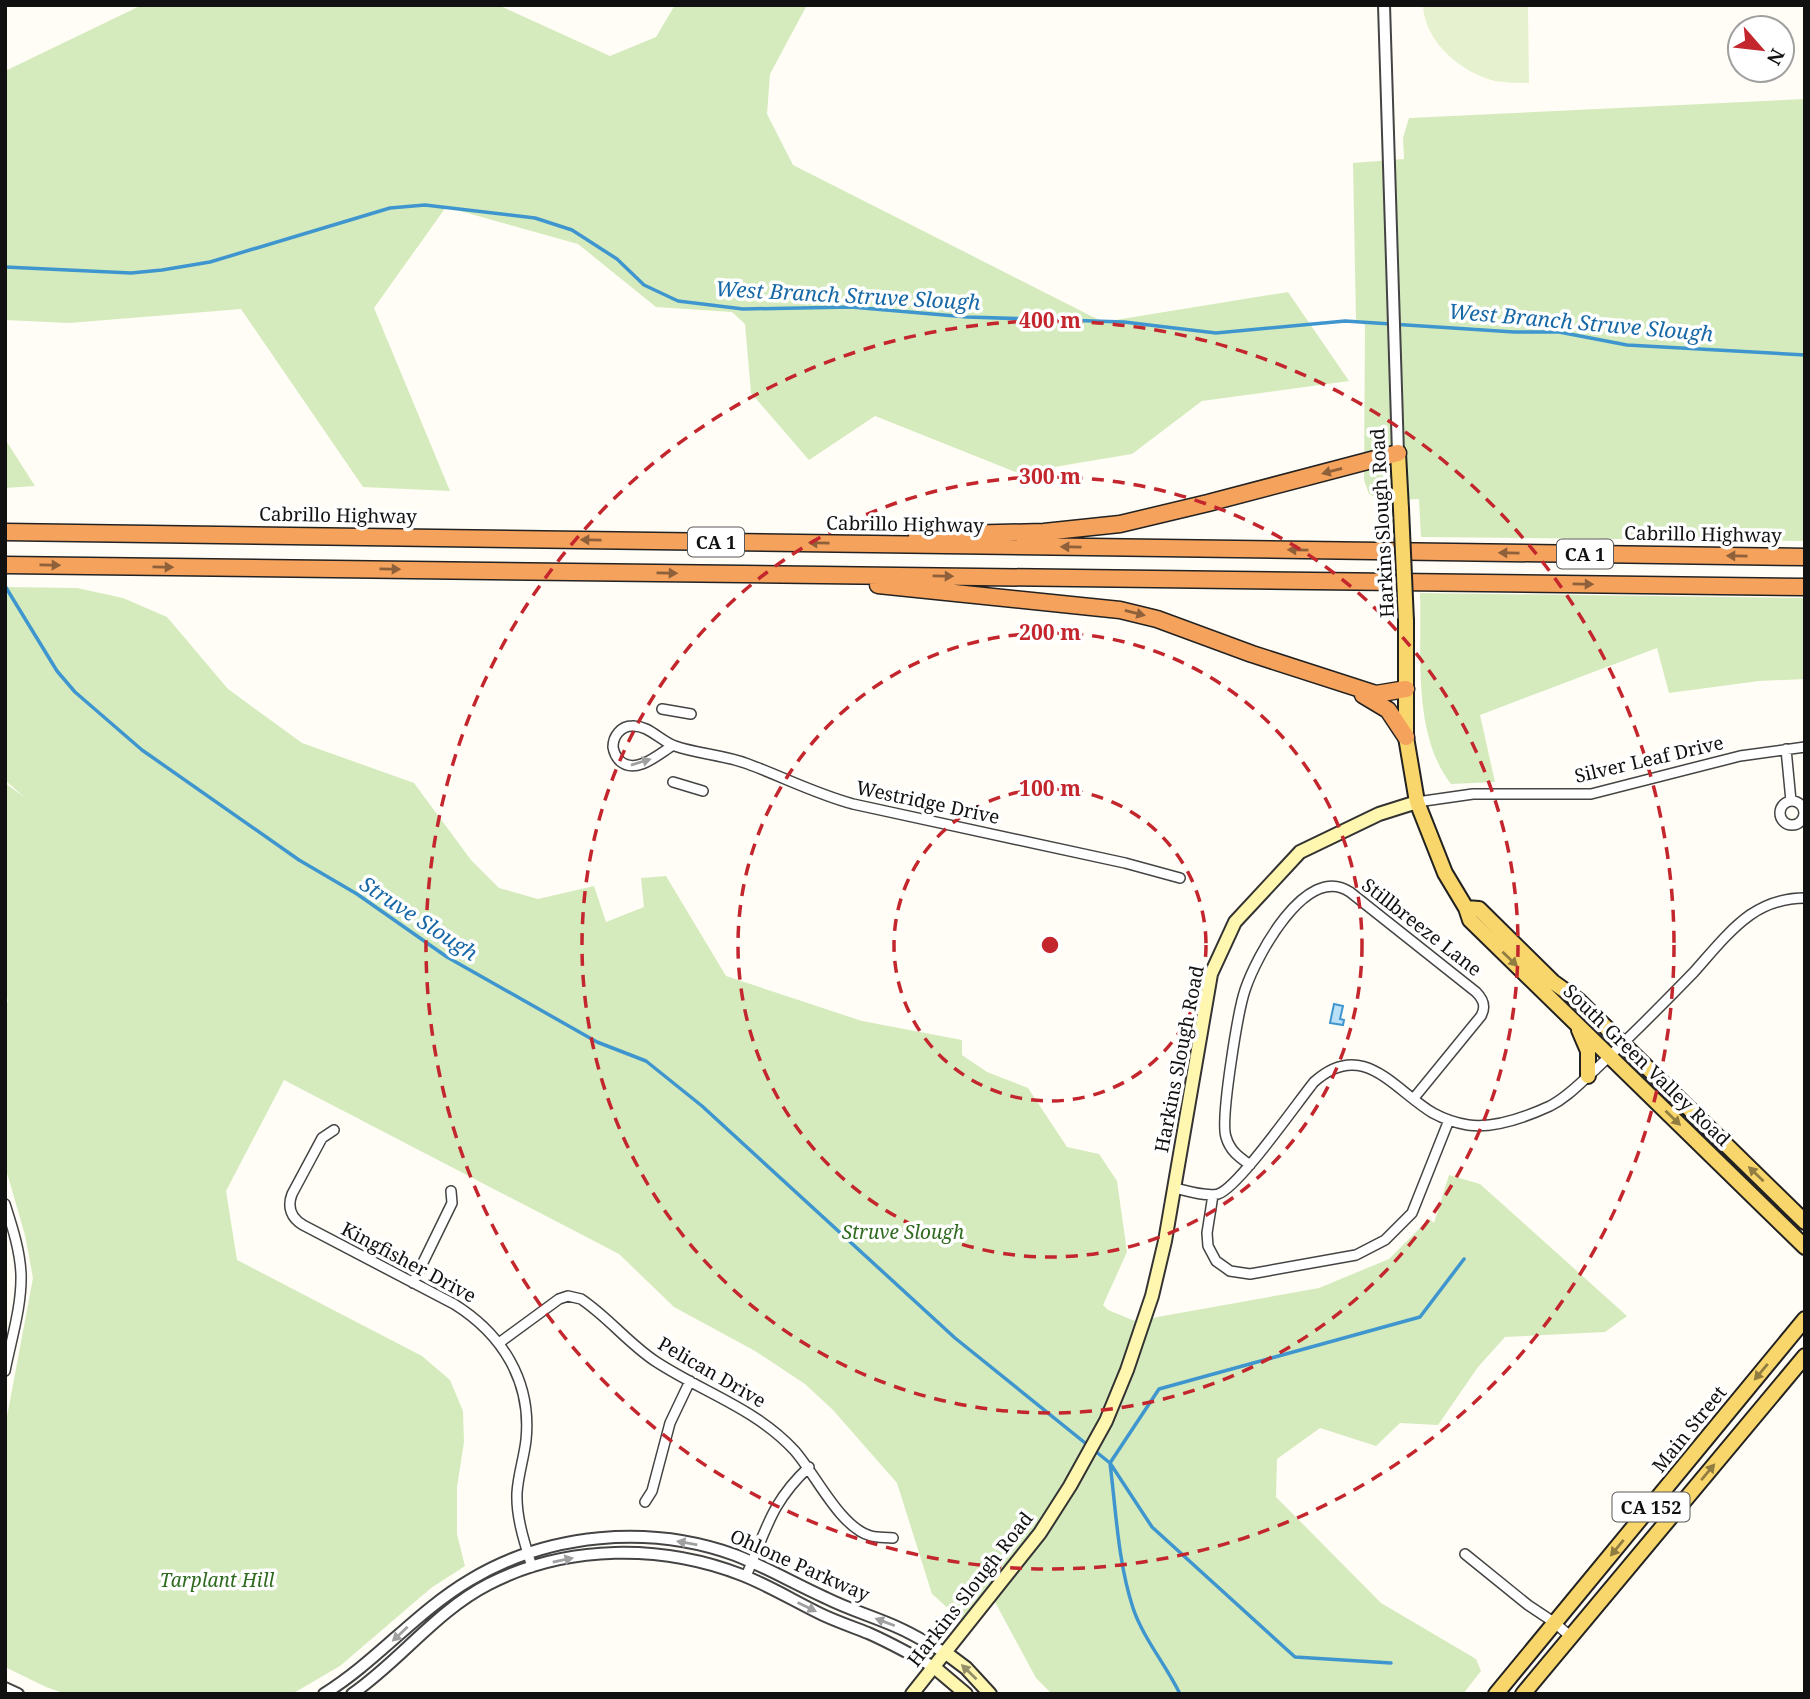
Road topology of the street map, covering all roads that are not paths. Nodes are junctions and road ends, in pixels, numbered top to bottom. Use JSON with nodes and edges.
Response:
{"nodes":[{"id":1,"x":1384,"y":5,"type":"edge"},
{"id":2,"x":1398,"y":453,"type":"junction"},
{"id":3,"x":5,"y":531,"type":"edge"},
{"id":4,"x":844,"y":544,"type":"junction"},
{"id":5,"x":1805,"y":557,"type":"edge"},
{"id":6,"x":5,"y":565,"type":"edge"},
{"id":7,"x":800,"y":574,"type":"junction"},
{"id":8,"x":1805,"y":587,"type":"edge"},
{"id":9,"x":1252,"y":654,"type":"junction"},
{"id":10,"x":1406,"y":689,"type":"junction"},
{"id":11,"x":662,"y":709,"type":"dead end"},
{"id":12,"x":691,"y":714,"type":"dead end"},
{"id":13,"x":1406,"y":737,"type":"junction"},
{"id":14,"x":673,"y":746,"type":"junction"},
{"id":15,"x":1805,"y":747,"type":"edge"},
{"id":16,"x":1786,"y":749,"type":"junction"},
{"id":17,"x":673,"y":782,"type":"dead end"},
{"id":18,"x":703,"y":791,"type":"dead end"},
{"id":19,"x":1791,"y":801,"type":"dead end"},
{"id":20,"x":1417,"y":802,"type":"junction"},
{"id":21,"x":1180,"y":878,"type":"dead end"},
{"id":22,"x":1805,"y":898,"type":"edge"},
{"id":23,"x":1466,"y":908,"type":"junction"},
{"id":24,"x":1576,"y":1023,"type":"junction"},
{"id":25,"x":1623,"y":1043,"type":"junction"},
{"id":26,"x":1610,"y":1056,"type":"junction"},
{"id":27,"x":1588,"y":1076,"type":"junction"},
{"id":28,"x":1414,"y":1098,"type":"junction"},
{"id":29,"x":1449,"y":1120,"type":"junction"},
{"id":30,"x":334,"y":1130,"type":"dead end"},
{"id":31,"x":1250,"y":1165,"type":"junction"},
{"id":32,"x":1175,"y":1188,"type":"junction"},
{"id":33,"x":451,"y":1191,"type":"dead end"},
{"id":34,"x":1213,"y":1195,"type":"junction"},
{"id":35,"x":6,"y":1207,"type":"edge"},
{"id":36,"x":1805,"y":1222,"type":"edge"},
{"id":37,"x":1805,"y":1247,"type":"edge"},
{"id":38,"x":413,"y":1283,"type":"junction"},
{"id":39,"x":5,"y":1307,"type":"edge"},
{"id":40,"x":17,"y":1310,"type":"junction"},
{"id":41,"x":1805,"y":1319,"type":"edge"},
{"id":42,"x":499,"y":1343,"type":"junction"},
{"id":43,"x":1805,"y":1356,"type":"edge"},
{"id":44,"x":5,"y":1371,"type":"edge"},
{"id":45,"x":690,"y":1381,"type":"junction"},
{"id":46,"x":810,"y":1468,"type":"junction"},
{"id":47,"x":645,"y":1502,"type":"dead end"},
{"id":48,"x":893,"y":1538,"type":"dead end"},
{"id":49,"x":527,"y":1553,"type":"junction"},
{"id":50,"x":1465,"y":1554,"type":"dead end"},
{"id":51,"x":752,"y":1562,"type":"junction"},
{"id":52,"x":532,"y":1567,"type":"junction"},
{"id":53,"x":746,"y":1576,"type":"junction"},
{"id":54,"x":1555,"y":1623,"type":"junction"},
{"id":55,"x":1571,"y":1637,"type":"junction"},
{"id":56,"x":946,"y":1653,"type":"junction"},
{"id":57,"x":934,"y":1667,"type":"junction"},
{"id":58,"x":5,"y":1688,"type":"edge"},
{"id":59,"x":18,"y":1694,"type":"edge"},
{"id":60,"x":324,"y":1694,"type":"edge"},
{"id":61,"x":352,"y":1694,"type":"edge"},
{"id":62,"x":912,"y":1694,"type":"edge"},
{"id":63,"x":966,"y":1694,"type":"edge"},
{"id":64,"x":990,"y":1694,"type":"edge"},
{"id":65,"x":1496,"y":1694,"type":"edge"},
{"id":66,"x":1523,"y":1694,"type":"edge"}],
"edges":[{"from":1,"to":2,"type":"street","name":"Harkins Slough Road"},
{"from":2,"to":4,"type":"highway","one_way":true},
{"from":2,"to":10,"type":"main road","name":"Harkins Slough Road","bridge":true},
{"from":4,"to":3,"type":"highway","name":"Cabrillo Highway","number":"CA 1","one_way":true},
{"from":5,"to":4,"type":"highway","name":"Cabrillo Highway","number":"CA 1","one_way":true},
{"from":6,"to":7,"type":"highway","number":"CA 1","one_way":true},
{"from":7,"to":8,"type":"highway","number":"CA 1","one_way":true},
{"from":7,"to":9,"type":"highway","one_way":true},
{"from":9,"to":10,"type":"highway"},
{"from":9,"to":13,"type":"highway"},
{"from":10,"to":13,"type":"main road","name":"Harkins Slough Road"},
{"from":11,"to":12,"type":"street"},
{"from":13,"to":20,"type":"main road","name":"Harkins Slough Road"},
{"from":14,"to":14,"type":"street","name":"Westridge Drive","one_way":true},
{"from":14,"to":21,"type":"street","name":"Westridge Drive"},
{"from":15,"to":16,"type":"street","name":"Silver Leaf Drive"},
{"from":16,"to":19,"type":"street"},
{"from":16,"to":20,"type":"street","name":"Silver Leaf Drive"},
{"from":17,"to":18,"type":"street"},
{"from":20,"to":23,"type":"main road","name":"South Green Valley Road"},
{"from":20,"to":32,"type":"main road","name":"Harkins Slough Road"},
{"from":22,"to":25,"type":"street"},
{"from":23,"to":24,"type":"main road","name":"South Green Valley Road","one_way":true},
{"from":23,"to":25,"type":"main road","name":"South Green Valley Road"},
{"from":24,"to":26,"type":"main road","name":"South Green Valley Road"},
{"from":24,"to":27,"type":"main road"},
{"from":25,"to":26,"type":"street"},
{"from":36,"to":25,"type":"main road","name":"South Green Valley Road","one_way":true},
{"from":26,"to":27,"type":"street"},
{"from":26,"to":37,"type":"main road","name":"South Green Valley Road","one_way":true},
{"from":27,"to":29,"type":"street"},
{"from":28,"to":29,"type":"street"},
{"from":28,"to":31,"type":"street"},
{"from":28,"to":31,"type":"street","name":"Stillbreeze Lane"},
{"from":29,"to":34,"type":"street"},
{"from":30,"to":38,"type":"street","name":"Kingfisher Drive"},
{"from":31,"to":34,"type":"street"},
{"from":32,"to":34,"type":"street"},
{"from":32,"to":56,"type":"main road","name":"Harkins Slough Road"},
{"from":33,"to":38,"type":"street"},
{"from":35,"to":40,"type":"street"},
{"from":38,"to":42,"type":"street","name":"Kingfisher Drive"},
{"from":39,"to":40,"type":"street"},
{"from":40,"to":44,"type":"street"},
{"from":41,"to":54,"type":"main road","name":"Main Street","number":"CA 152","one_way":true},
{"from":42,"to":45,"type":"street","name":"Pelican Drive"},
{"from":42,"to":49,"type":"street","name":"Kingfisher Drive"},
{"from":55,"to":43,"type":"main road","number":"CA 152","one_way":true},
{"from":45,"to":46,"type":"street","name":"Pelican Drive"},
{"from":45,"to":47,"type":"street"},
{"from":46,"to":48,"type":"street","name":"Pelican Drive"},
{"from":46,"to":51,"type":"street"},
{"from":51,"to":49,"type":"street","name":"Ohlone Parkway","one_way":true},
{"from":49,"to":52,"type":"street","name":"Kingfisher Drive"},
{"from":49,"to":60,"type":"street","name":"Ohlone Parkway","one_way":true},
{"from":50,"to":54,"type":"street"},
{"from":51,"to":53,"type":"street"},
{"from":56,"to":51,"type":"street","name":"Ohlone Parkway","one_way":true},
{"from":52,"to":53,"type":"street","name":"Ohlone Parkway","one_way":true},
{"from":52,"to":61,"type":"street","name":"Ohlone Parkway"},
{"from":53,"to":57,"type":"street","name":"Ohlone Parkway","one_way":true},
{"from":54,"to":55,"type":"street"},
{"from":54,"to":65,"type":"main road","name":"Main Street","number":"CA 152"},
{"from":55,"to":66,"type":"main road","number":"CA 152"},
{"from":56,"to":57,"type":"main road","name":"Harkins Slough Road"},
{"from":64,"to":56,"type":"main road","name":"Ohlone Parkway","one_way":true},
{"from":57,"to":62,"type":"main road","name":"Harkins Slough Road"},
{"from":57,"to":63,"type":"main road","name":"Ohlone Parkway"},
{"from":58,"to":59,"type":"street"}]}
